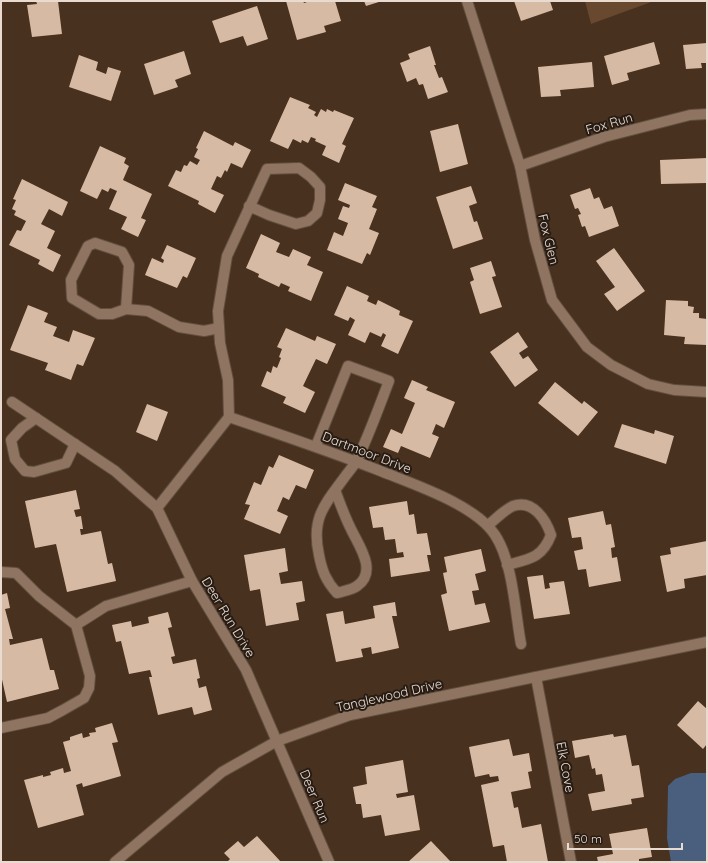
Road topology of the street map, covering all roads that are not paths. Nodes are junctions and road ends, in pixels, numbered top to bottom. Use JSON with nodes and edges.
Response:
{"nodes":[{"id":1,"x":467,"y":1,"type":"edge"},
{"id":2,"x":707,"y":114,"type":"edge"},
{"id":3,"x":520,"y":166,"type":"junction"},
{"id":4,"x":249,"y":206,"type":"junction"},
{"id":5,"x":126,"y":309,"type":"junction"},
{"id":6,"x":219,"y":328,"type":"junction"},
{"id":7,"x":707,"y":392,"type":"edge"},
{"id":8,"x":12,"y":402,"type":"dead end"},
{"id":9,"x":229,"y":417,"type":"junction"},
{"id":10,"x":36,"y":418,"type":"junction"},
{"id":11,"x":75,"y":444,"type":"junction"},
{"id":12,"x":316,"y":446,"type":"junction"},
{"id":13,"x":356,"y":462,"type":"junction"},
{"id":14,"x":335,"y":490,"type":"junction"},
{"id":15,"x":157,"y":508,"type":"junction"},
{"id":16,"x":488,"y":525,"type":"junction"},
{"id":17,"x":507,"y":565,"type":"junction"},
{"id":18,"x":1,"y":572,"type":"edge"},
{"id":19,"x":192,"y":581,"type":"junction"},
{"id":20,"x":76,"y":625,"type":"junction"},
{"id":21,"x":707,"y":642,"type":"edge"},
{"id":22,"x":521,"y":644,"type":"dead end"},
{"id":23,"x":536,"y":677,"type":"junction"},
{"id":24,"x":1,"y":728,"type":"edge"},
{"id":25,"x":277,"y":741,"type":"junction"},
{"id":26,"x":115,"y":862,"type":"edge"},
{"id":27,"x":329,"y":862,"type":"edge"},
{"id":28,"x":571,"y":862,"type":"edge"}],
"edges":[{"from":1,"to":3,"type":"street","name":"Fox Glen"},
{"from":2,"to":3,"type":"street","name":"Fox Run"},
{"from":3,"to":7,"type":"street","name":"Fox Glen"},
{"from":4,"to":4,"type":"street"},
{"from":4,"to":6,"type":"street"},
{"from":5,"to":5,"type":"street"},
{"from":5,"to":6,"type":"street"},
{"from":6,"to":9,"type":"street"},
{"from":8,"to":10,"type":"street","name":"Deer Run Drive"},
{"from":9,"to":12,"type":"street","name":"Dartmoor Drive"},
{"from":9,"to":15,"type":"street"},
{"from":10,"to":11,"type":"street","name":"Deer Run Drive"},
{"from":10,"to":11,"type":"street"},
{"from":11,"to":15,"type":"street","name":"Deer Run Drive"},
{"from":12,"to":13,"type":"street","name":"Dartmoor Drive"},
{"from":12,"to":13,"type":"street"},
{"from":13,"to":14,"type":"street"},
{"from":13,"to":16,"type":"street","name":"Dartmoor Drive"},
{"from":14,"to":14,"type":"street"},
{"from":15,"to":19,"type":"street","name":"Deer Run Drive"},
{"from":16,"to":17,"type":"street","name":"Dartmoor Drive"},
{"from":16,"to":17,"type":"street"},
{"from":17,"to":22,"type":"street","name":"Dartmoor Drive"},
{"from":18,"to":20,"type":"street"},
{"from":19,"to":20,"type":"street"},
{"from":19,"to":25,"type":"street","name":"Deer Run Drive"},
{"from":20,"to":24,"type":"street"},
{"from":21,"to":23,"type":"street","name":"Tanglewood Drive"},
{"from":23,"to":25,"type":"street","name":"Tanglewood Drive"},
{"from":23,"to":28,"type":"street","name":"Elk Cove"},
{"from":25,"to":26,"type":"street","name":"Tanglewood Drive"},
{"from":25,"to":27,"type":"street","name":"Deer Run"}]}
